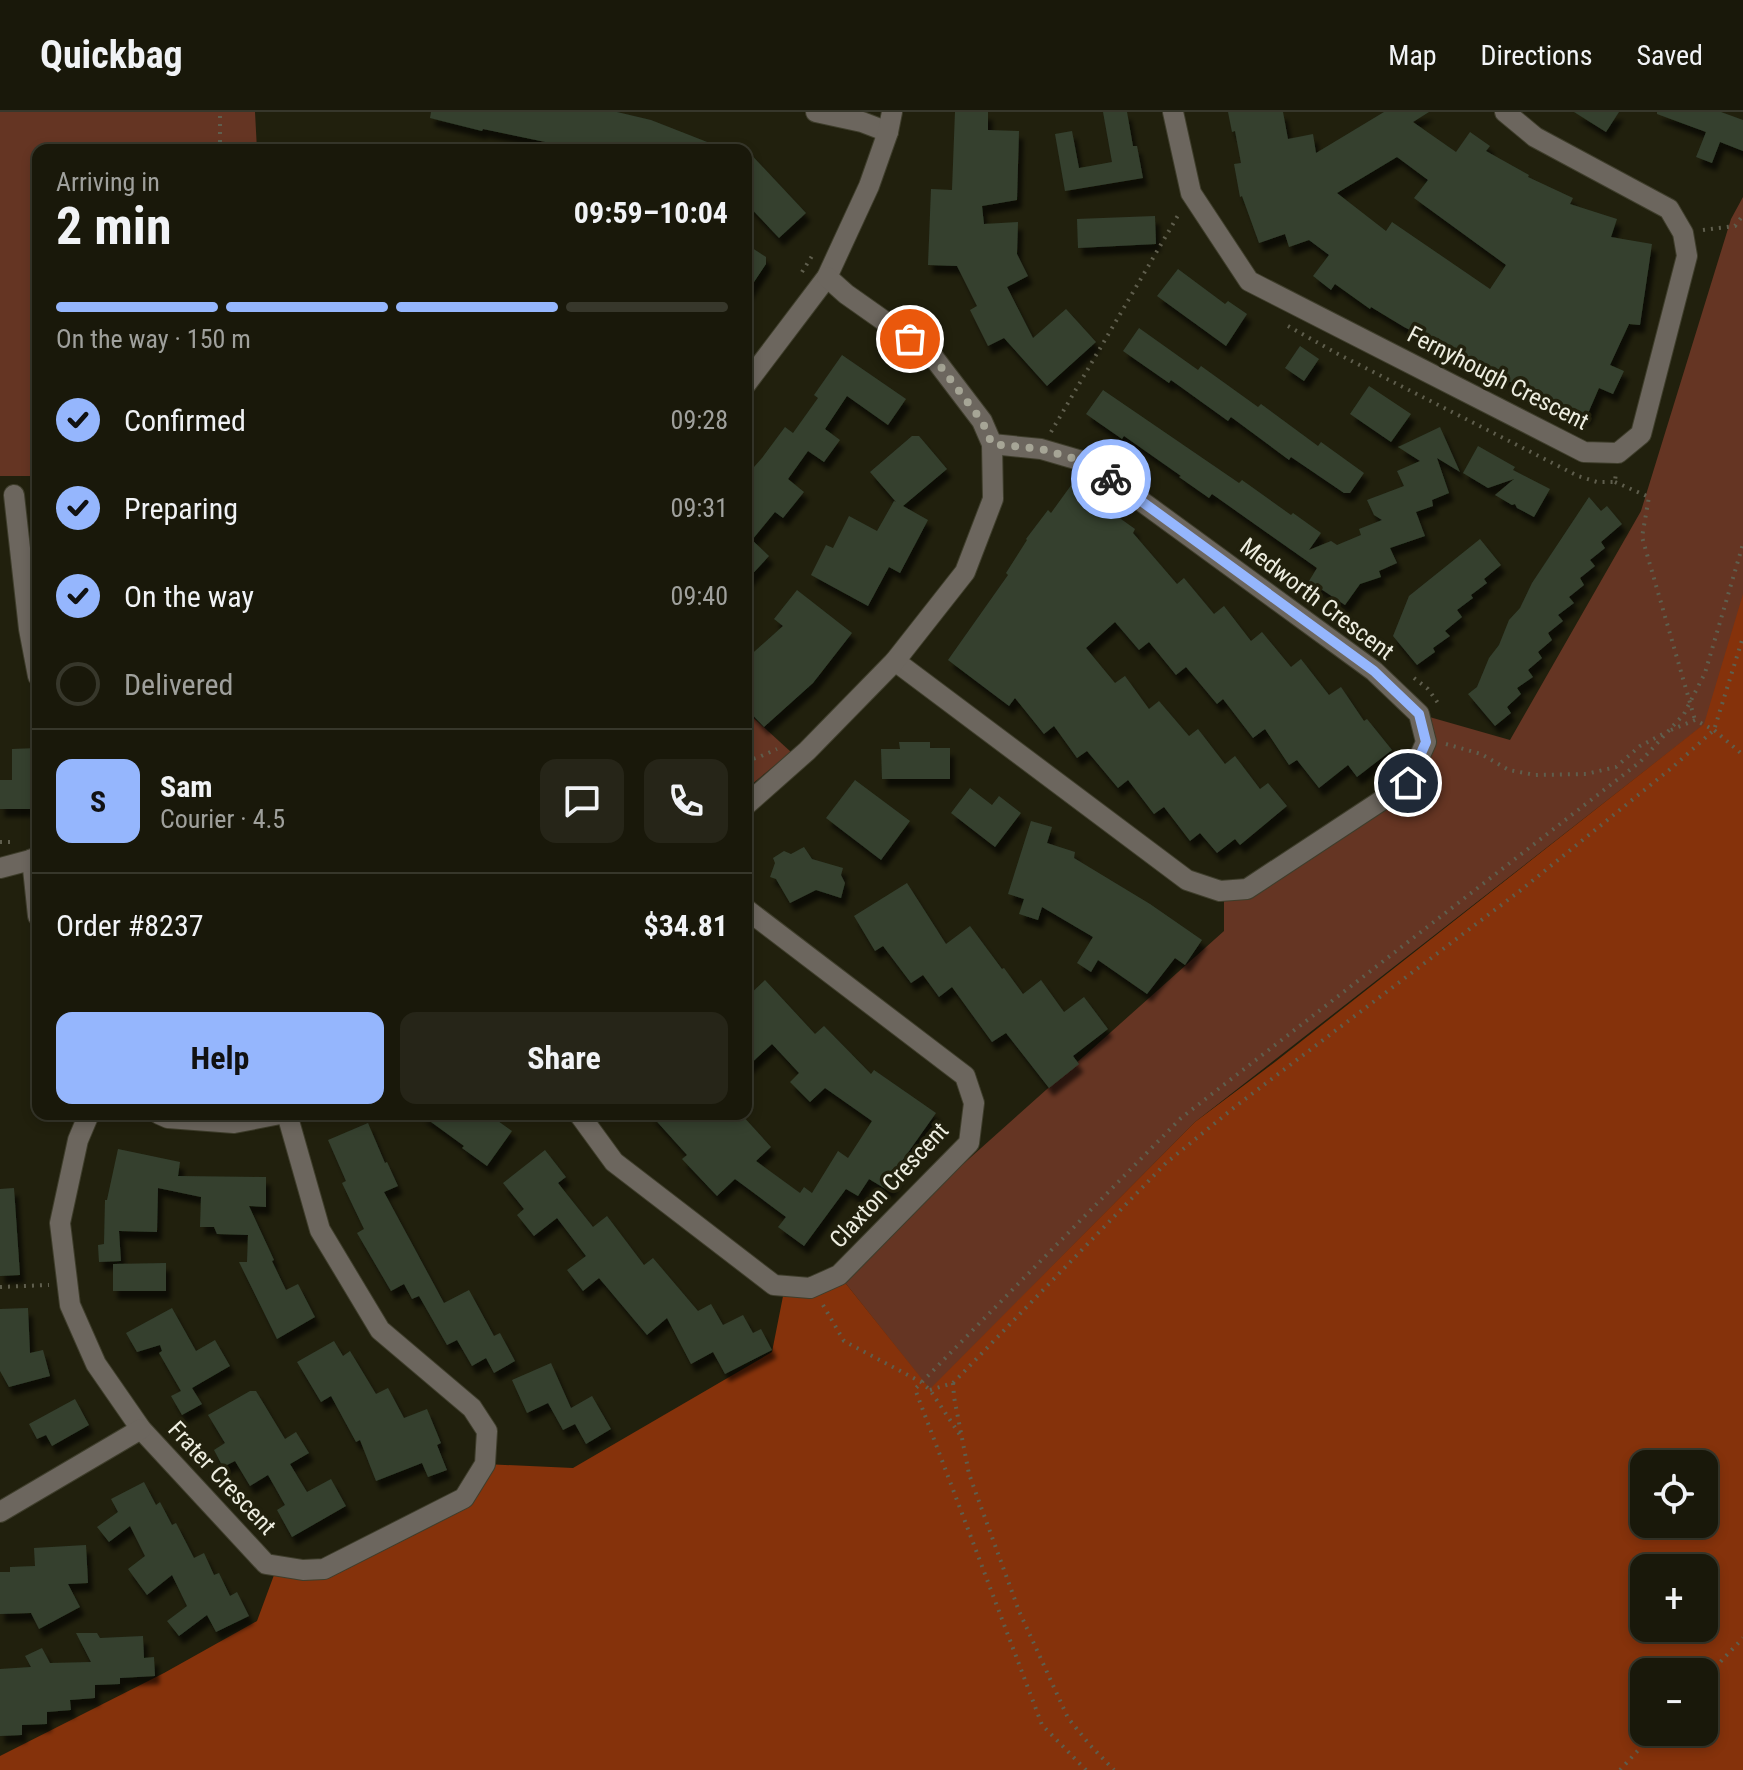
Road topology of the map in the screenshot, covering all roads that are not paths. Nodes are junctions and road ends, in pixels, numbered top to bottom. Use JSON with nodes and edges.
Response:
{"nodes":[{"id":1,"x":816,"y":112,"type":"edge"},
{"id":2,"x":1173,"y":112,"type":"edge"},
{"id":3,"x":1505,"y":112,"type":"edge"},
{"id":4,"x":890,"y":122,"type":"edge"},
{"id":5,"x":827,"y":277,"type":"junction"},
{"id":6,"x":752,"y":376,"type":"edge"},
{"id":7,"x":992,"y":444,"type":"junction"},
{"id":8,"x":14,"y":495,"type":"dead end"},
{"id":9,"x":32,"y":645,"type":"edge"},
{"id":10,"x":895,"y":661,"type":"junction"},
{"id":11,"x":752,"y":800,"type":"edge"},
{"id":12,"x":0,"y":852,"type":"edge"},
{"id":13,"x":32,"y":857,"type":"edge"},
{"id":14,"x":32,"y":859,"type":"edge"},
{"id":15,"x":0,"y":868,"type":"edge"},
{"id":16,"x":752,"y":914,"type":"edge"},
{"id":17,"x":86,"y":1120,"type":"edge"},
{"id":18,"x":194,"y":1120,"type":"edge"},
{"id":19,"x":249,"y":1120,"type":"edge"},
{"id":20,"x":289,"y":1120,"type":"edge"},
{"id":21,"x":583,"y":1120,"type":"edge"},
{"id":22,"x":141,"y":1429,"type":"junction"},
{"id":23,"x":0,"y":1512,"type":"edge"}],
"edges":[{"from":1,"to":4,"type":"street"},
{"from":2,"to":3,"type":"street","name":"Fernyhough Crescent"},
{"from":4,"to":5,"type":"street"},
{"from":5,"to":6,"type":"street"},
{"from":5,"to":7,"type":"street"},
{"from":7,"to":10,"type":"street"},
{"from":7,"to":10,"type":"street","name":"Medworth Crescent"},
{"from":8,"to":9,"type":"street"},
{"from":10,"to":11,"type":"street"},
{"from":12,"to":13,"type":"street"},
{"from":14,"to":15,"type":"street"},
{"from":16,"to":21,"type":"street","name":"Claxton Crescent"},
{"from":17,"to":22,"type":"street","name":"Frater Crescent"},
{"from":18,"to":19,"type":"street"},
{"from":20,"to":22,"type":"street","name":"Frater Crescent"},
{"from":22,"to":23,"type":"street"}]}
